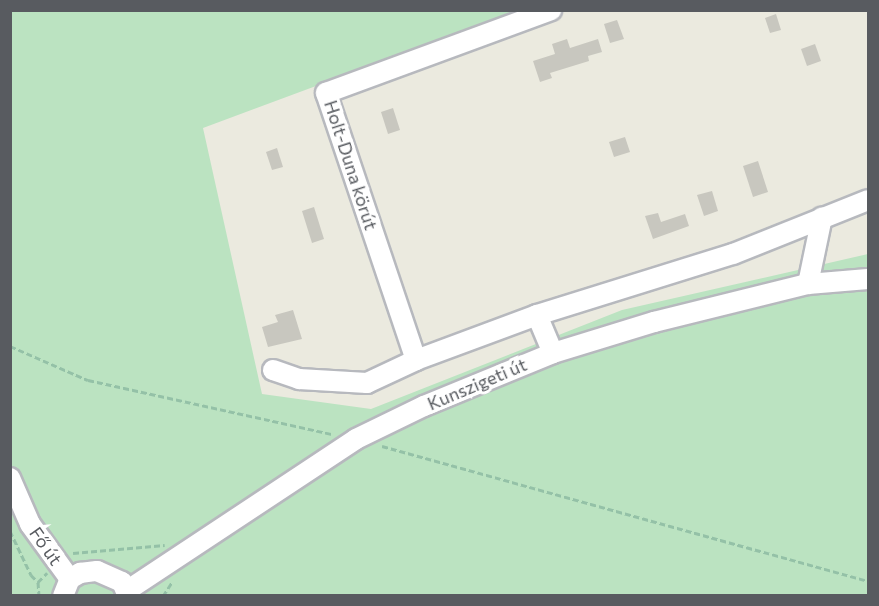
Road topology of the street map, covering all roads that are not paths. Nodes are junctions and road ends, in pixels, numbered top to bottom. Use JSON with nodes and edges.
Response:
{"nodes":[{"id":1,"x":550,"y":10,"type":"edge"},
{"id":2,"x":868,"y":200,"type":"edge"},
{"id":3,"x":822,"y":217,"type":"junction"},
{"id":4,"x":868,"y":279,"type":"edge"},
{"id":5,"x":808,"y":284,"type":"junction"},
{"id":6,"x":537,"y":315,"type":"junction"},
{"id":7,"x":553,"y":352,"type":"junction"},
{"id":8,"x":416,"y":360,"type":"junction"},
{"id":9,"x":273,"y":370,"type":"dead end"},
{"id":10,"x":10,"y":478,"type":"edge"},
{"id":11,"x":67,"y":587,"type":"edge"},
{"id":12,"x":128,"y":593,"type":"edge"}],
"edges":[{"from":1,"to":8,"type":"street","name":"Holt-Duna körút"},
{"from":2,"to":3,"type":"street"},
{"from":3,"to":5,"type":"street"},
{"from":3,"to":6,"type":"street"},
{"from":4,"to":5,"type":"street","name":"Kunszigeti út"},
{"from":5,"to":7,"type":"street","name":"Kunszigeti út"},
{"from":6,"to":7,"type":"street"},
{"from":6,"to":8,"type":"street"},
{"from":7,"to":12,"type":"street","name":"Kunszigeti út"},
{"from":8,"to":9,"type":"street"},
{"from":10,"to":11,"type":"street","name":"Fő út"},
{"from":11,"to":12,"type":"street","name":"Kunszigeti út"}]}
